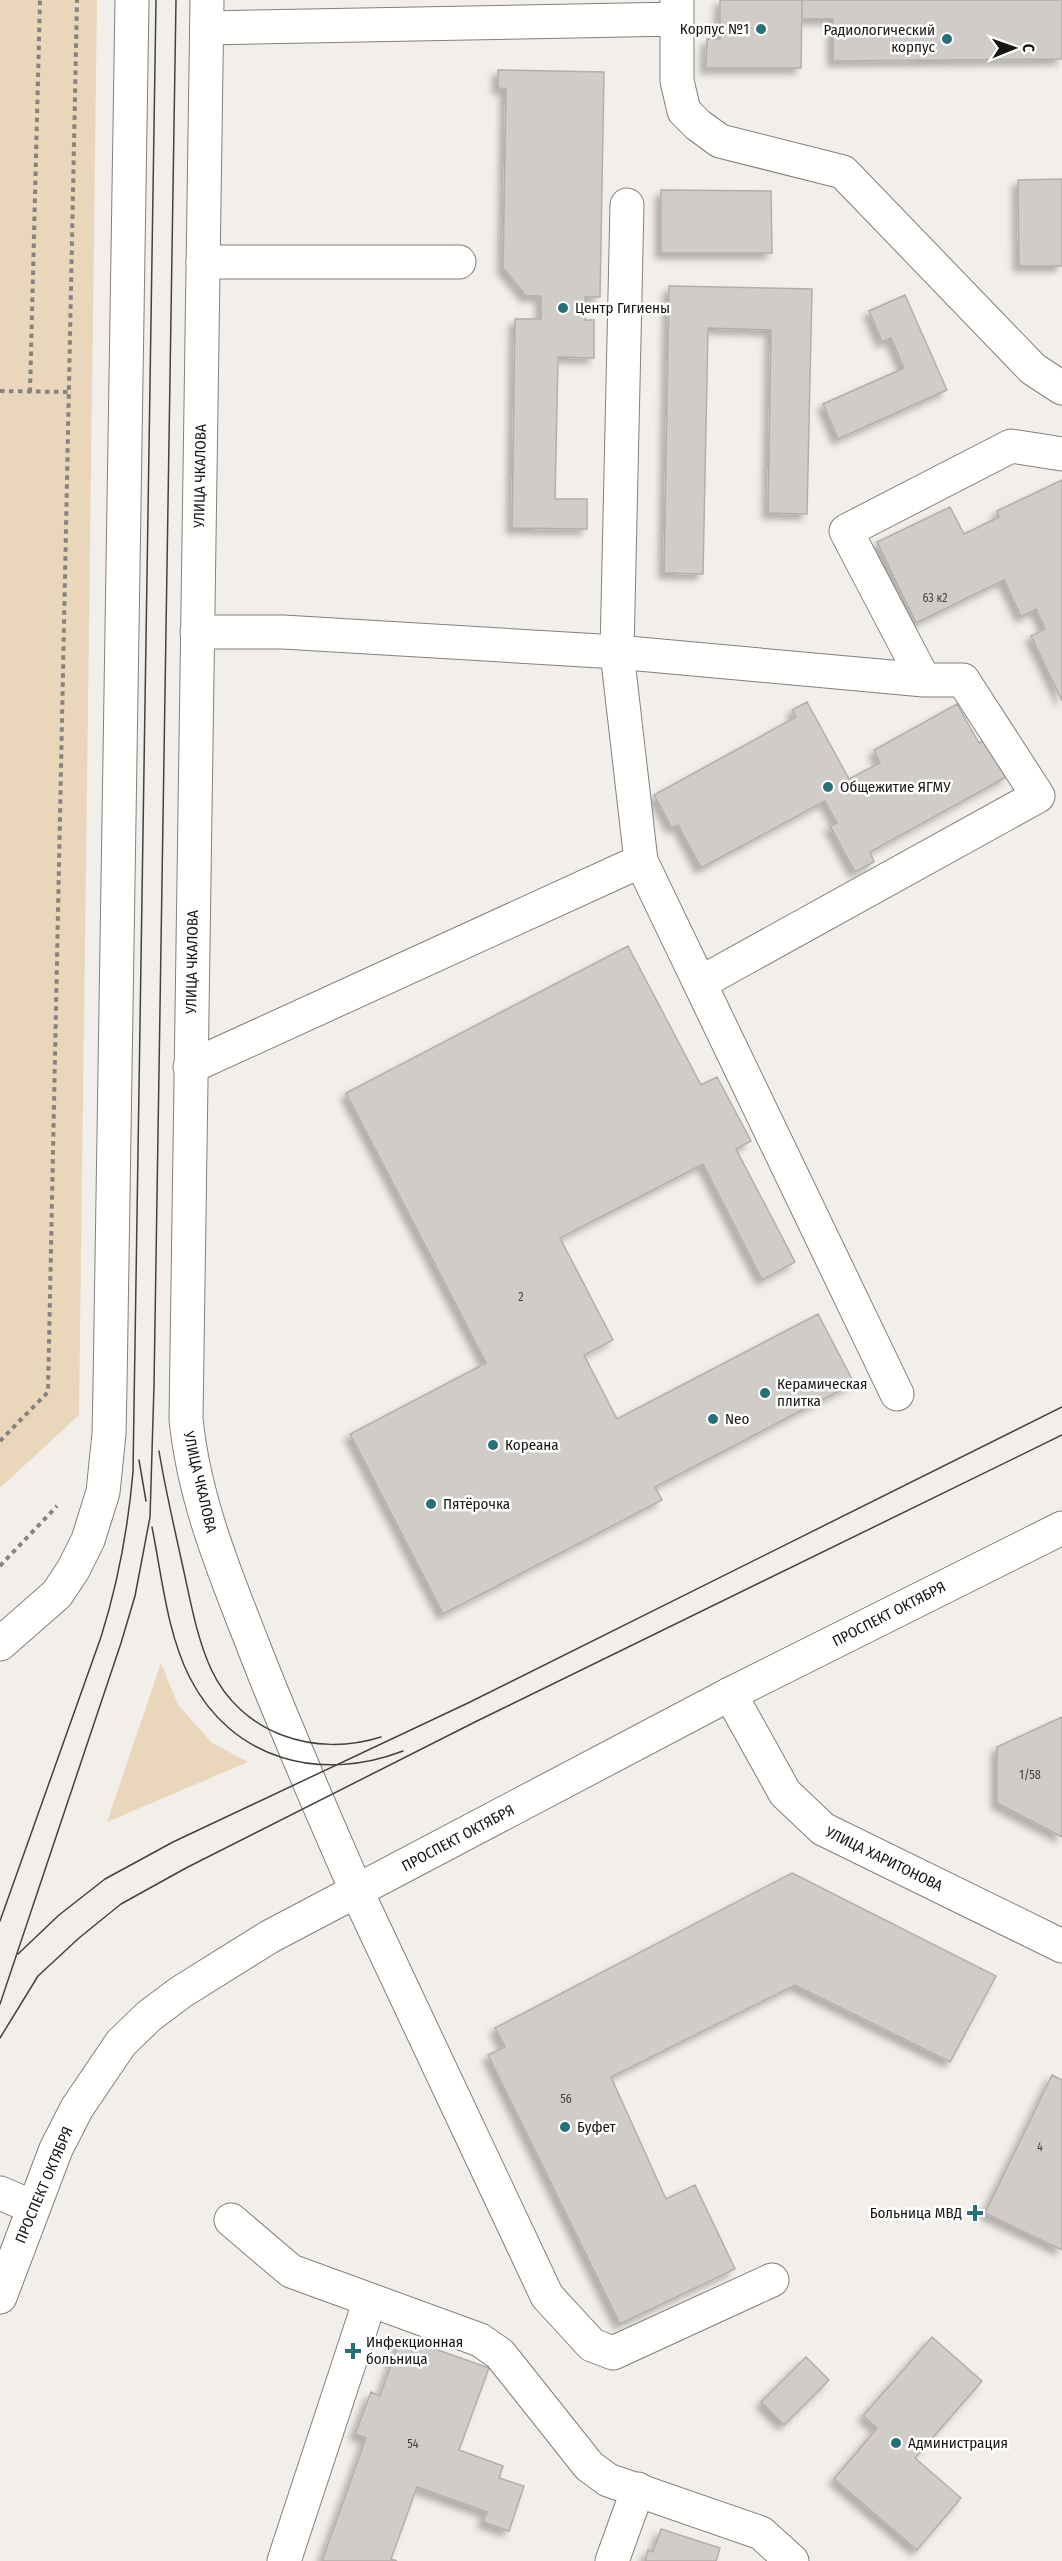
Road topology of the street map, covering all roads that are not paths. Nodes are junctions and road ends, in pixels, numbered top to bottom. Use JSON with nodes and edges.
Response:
{"nodes":[{"id":1,"x":132,"y":0,"type":"edge"},
{"id":2,"x":677,"y":10,"type":"edge"},
{"id":3,"x":207,"y":14,"type":"edge"},
{"id":4,"x":627,"y":205,"type":"dead end"},
{"id":5,"x":203,"y":262,"type":"junction"},
{"id":6,"x":459,"y":262,"type":"dead end"},
{"id":7,"x":1062,"y":388,"type":"edge"},
{"id":8,"x":1062,"y":454,"type":"edge"},
{"id":9,"x":197,"y":632,"type":"junction"},
{"id":10,"x":617,"y":652,"type":"junction"},
{"id":11,"x":924,"y":680,"type":"junction"},
{"id":12,"x":1050,"y":796,"type":"edge"},
{"id":13,"x":641,"y":861,"type":"junction"},
{"id":14,"x":700,"y":983,"type":"junction"},
{"id":15,"x":190,"y":1067,"type":"junction"},
{"id":16,"x":897,"y":1394,"type":"dead end"},
{"id":17,"x":1062,"y":1528,"type":"edge"},
{"id":18,"x":0,"y":1644,"type":"edge"},
{"id":19,"x":730,"y":1694,"type":"junction"},
{"id":20,"x":357,"y":1892,"type":"junction"},
{"id":21,"x":1062,"y":1946,"type":"edge"},
{"id":22,"x":0,"y":2193,"type":"edge"},
{"id":23,"x":33,"y":2207,"type":"junction"},
{"id":24,"x":231,"y":2220,"type":"dead end"},
{"id":25,"x":772,"y":2280,"type":"dead end"},
{"id":26,"x":0,"y":2297,"type":"edge"},
{"id":27,"x":370,"y":2300,"type":"junction"},
{"id":28,"x":638,"y":2489,"type":"junction"},
{"id":29,"x":284,"y":2561,"type":"edge"},
{"id":30,"x":612,"y":2561,"type":"edge"},
{"id":31,"x":792,"y":2561,"type":"edge"}],
"edges":[{"from":1,"to":18,"type":"main road"},
{"from":2,"to":3,"type":"main road"},
{"from":2,"to":7,"type":"main road"},
{"from":3,"to":5,"type":"main road","name":"УЛИЦА ЧКАЛОВА"},
{"from":4,"to":10,"type":"main road"},
{"from":5,"to":6,"type":"main road"},
{"from":5,"to":9,"type":"main road","name":"УЛИЦА ЧКАЛОВА"},
{"from":8,"to":11,"type":"main road"},
{"from":9,"to":10,"type":"main road"},
{"from":9,"to":15,"type":"main road","name":"УЛИЦА ЧКАЛОВА"},
{"from":10,"to":11,"type":"main road"},
{"from":10,"to":13,"type":"main road"},
{"from":11,"to":12,"type":"main road"},
{"from":12,"to":14,"type":"main road"},
{"from":13,"to":14,"type":"main road"},
{"from":13,"to":15,"type":"main road"},
{"from":14,"to":16,"type":"main road"},
{"from":15,"to":20,"type":"main road","name":"УЛИЦА ЧКАЛОВА"},
{"from":17,"to":19,"type":"main road","name":"ПРОСПЕКТ ОКТЯБРЯ"},
{"from":19,"to":20,"type":"main road","name":"ПРОСПЕКТ ОКТЯБРЯ"},
{"from":19,"to":21,"type":"main road","name":"УЛИЦА ХАРИТОНОВА"},
{"from":20,"to":23,"type":"main road","name":"ПРОСПЕКТ ОКТЯБРЯ"},
{"from":20,"to":25,"type":"main road","name":"УЛИЦА ЧКАЛОВА"},
{"from":22,"to":23,"type":"main road"},
{"from":23,"to":26,"type":"main road","name":"ПРОСПЕКТ ОКТЯБРЯ"},
{"from":24,"to":27,"type":"main road"},
{"from":27,"to":28,"type":"main road"},
{"from":27,"to":29,"type":"main road"},
{"from":28,"to":30,"type":"main road"},
{"from":28,"to":31,"type":"main road"}]}
